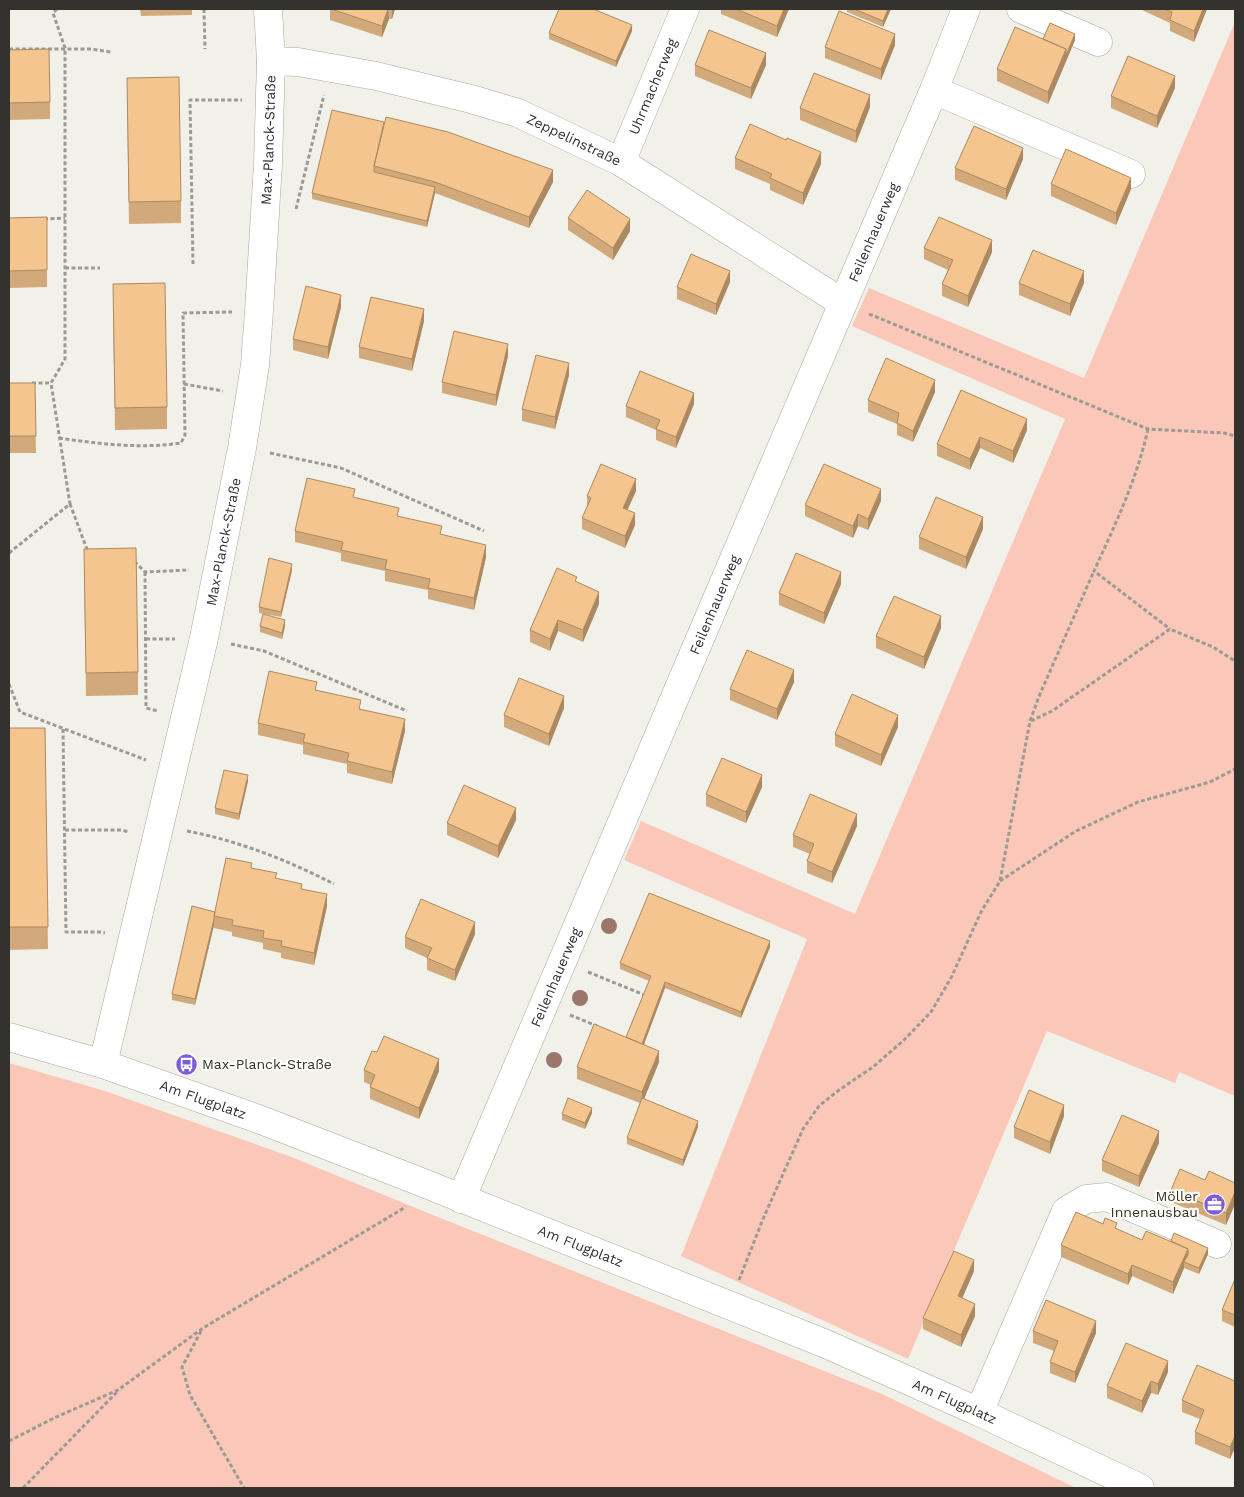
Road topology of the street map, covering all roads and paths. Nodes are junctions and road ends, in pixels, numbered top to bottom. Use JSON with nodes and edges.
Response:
{"nodes":[{"id":1,"x":56,"y":9,"type":"edge"},
{"id":2,"x":204,"y":9,"type":"edge"},
{"id":3,"x":268,"y":9,"type":"edge"},
{"id":4,"x":685,"y":9,"type":"edge"},
{"id":5,"x":966,"y":9,"type":"edge"},
{"id":6,"x":1021,"y":9,"type":"edge"},
{"id":7,"x":1098,"y":42,"type":"dead end"},
{"id":8,"x":65,"y":48,"type":"junction"},
{"id":9,"x":9,"y":49,"type":"edge"},
{"id":10,"x":205,"y":49,"type":"dead end"},
{"id":11,"x":111,"y":52,"type":"dead end"},
{"id":12,"x":271,"y":61,"type":"junction"},
{"id":13,"x":330,"y":67,"type":"junction"},
{"id":14,"x":934,"y":90,"type":"junction"},
{"id":15,"x":270,"y":100,"type":"junction"},
{"id":16,"x":621,"y":162,"type":"junction"},
{"id":17,"x":1131,"y":174,"type":"dead end"},
{"id":18,"x":296,"y":209,"type":"dead end"},
{"id":19,"x":65,"y":218,"type":"junction"},
{"id":20,"x":37,"y":219,"type":"edge"},
{"id":21,"x":193,"y":264,"type":"dead end"},
{"id":22,"x":65,"y":268,"type":"junction"},
{"id":23,"x":100,"y":268,"type":"dead end"},
{"id":24,"x":843,"y":303,"type":"junction"},
{"id":25,"x":259,"y":311,"type":"junction"},
{"id":26,"x":51,"y":383,"type":"junction"},
{"id":27,"x":26,"y":384,"type":"edge"},
{"id":28,"x":184,"y":384,"type":"junction"},
{"id":29,"x":250,"y":396,"type":"junction"},
{"id":30,"x":1148,"y":429,"type":"junction"},
{"id":31,"x":1235,"y":436,"type":"edge"},
{"id":32,"x":59,"y":438,"type":"junction"},
{"id":33,"x":242,"y":448,"type":"junction"},
{"id":34,"x":70,"y":504,"type":"junction"},
{"id":35,"x":484,"y":531,"type":"dead end"},
{"id":36,"x":9,"y":553,"type":"edge"},
{"id":37,"x":89,"y":554,"type":"edge"},
{"id":38,"x":127,"y":563,"type":"edge"},
{"id":39,"x":219,"y":569,"type":"junction"},
{"id":40,"x":1094,"y":571,"type":"junction"},
{"id":41,"x":145,"y":572,"type":"junction"},
{"id":42,"x":1170,"y":629,"type":"junction"},
{"id":43,"x":204,"y":638,"type":"junction"},
{"id":44,"x":1235,"y":661,"type":"edge"},
{"id":45,"x":9,"y":684,"type":"edge"},
{"id":46,"x":407,"y":711,"type":"dead end"},
{"id":47,"x":186,"y":718,"type":"junction"},
{"id":48,"x":1030,"y":721,"type":"junction"},
{"id":49,"x":63,"y":728,"type":"junction"},
{"id":50,"x":174,"y":767,"type":"junction"},
{"id":51,"x":1235,"y":769,"type":"edge"},
{"id":52,"x":64,"y":830,"type":"junction"},
{"id":53,"x":158,"y":832,"type":"junction"},
{"id":54,"x":1000,"y":881,"type":"junction"},
{"id":55,"x":334,"y":884,"type":"dead end"},
{"id":56,"x":132,"y":940,"type":"junction"},
{"id":57,"x":562,"y":962,"type":"junction"},
{"id":58,"x":653,"y":998,"type":"edge"},
{"id":59,"x":544,"y":1004,"type":"junction"},
{"id":60,"x":602,"y":1029,"type":"edge"},
{"id":61,"x":9,"y":1037,"type":"edge"},
{"id":62,"x":103,"y":1064,"type":"junction"},
{"id":63,"x":416,"y":1180,"type":"junction"},
{"id":64,"x":461,"y":1199,"type":"junction"},
{"id":65,"x":1217,"y":1244,"type":"dead end"},
{"id":66,"x":729,"y":1306,"type":"junction"},
{"id":67,"x":203,"y":1328,"type":"junction"},
{"id":68,"x":118,"y":1390,"type":"junction"},
{"id":69,"x":979,"y":1412,"type":"junction"},
{"id":70,"x":9,"y":1441,"type":"edge"},
{"id":71,"x":23,"y":1488,"type":"edge"},
{"id":72,"x":244,"y":1488,"type":"edge"},
{"id":73,"x":1140,"y":1488,"type":"edge"}],
"edges":[{"from":1,"to":8,"type":"path"},
{"from":2,"to":10,"type":"path"},
{"from":3,"to":12,"type":"street","name":"Max-Planck-Straße"},
{"from":4,"to":16,"type":"street","name":"Uhrmacherweg"},
{"from":5,"to":14,"type":"street","name":"Feilenhauerweg"},
{"from":6,"to":7,"type":"street"},
{"from":8,"to":9,"type":"path"},
{"from":8,"to":11,"type":"path"},
{"from":8,"to":19,"type":"path"},
{"from":12,"to":13,"type":"street","name":"Zeppelinstraße"},
{"from":12,"to":15,"type":"street","name":"Max-Planck-Straße"},
{"from":13,"to":16,"type":"street","name":"Zeppelinstraße"},
{"from":13,"to":18,"type":"path"},
{"from":14,"to":17,"type":"street"},
{"from":14,"to":24,"type":"street","name":"Feilenhauerweg"},
{"from":15,"to":21,"type":"path"},
{"from":15,"to":25,"type":"street","name":"Max-Planck-Straße"},
{"from":16,"to":24,"type":"street","name":"Zeppelinstraße"},
{"from":19,"to":20,"type":"path"},
{"from":19,"to":22,"type":"path"},
{"from":22,"to":23,"type":"path"},
{"from":22,"to":26,"type":"path"},
{"from":24,"to":30,"type":"path"},
{"from":24,"to":57,"type":"street","name":"Feilenhauerweg"},
{"from":25,"to":28,"type":"path"},
{"from":25,"to":29,"type":"street","name":"Max-Planck-Straße"},
{"from":26,"to":27,"type":"path"},
{"from":26,"to":32,"type":"path"},
{"from":28,"to":29,"type":"path"},
{"from":28,"to":32,"type":"path"},
{"from":29,"to":33,"type":"street","name":"Max-Planck-Straße"},
{"from":30,"to":31,"type":"path"},
{"from":30,"to":40,"type":"path"},
{"from":32,"to":34,"type":"path"},
{"from":33,"to":35,"type":"path"},
{"from":33,"to":39,"type":"street","name":"Max-Planck-Straße"},
{"from":34,"to":36,"type":"path"},
{"from":34,"to":37,"type":"path"},
{"from":38,"to":41,"type":"path"},
{"from":39,"to":41,"type":"path"},
{"from":39,"to":43,"type":"street","name":"Max-Planck-Straße"},
{"from":40,"to":42,"type":"path"},
{"from":40,"to":48,"type":"path"},
{"from":41,"to":47,"type":"path"},
{"from":42,"to":44,"type":"path"},
{"from":42,"to":48,"type":"path"},
{"from":43,"to":46,"type":"path"},
{"from":43,"to":47,"type":"street","name":"Max-Planck-Straße"},
{"from":45,"to":49,"type":"path"},
{"from":47,"to":50,"type":"street","name":"Max-Planck-Straße"},
{"from":48,"to":54,"type":"path"},
{"from":49,"to":50,"type":"path"},
{"from":49,"to":52,"type":"path"},
{"from":50,"to":53,"type":"street","name":"Max-Planck-Straße"},
{"from":51,"to":54,"type":"path"},
{"from":52,"to":53,"type":"path"},
{"from":52,"to":56,"type":"path"},
{"from":53,"to":55,"type":"path"},
{"from":53,"to":56,"type":"street","name":"Max-Planck-Straße"},
{"from":54,"to":66,"type":"path"},
{"from":56,"to":62,"type":"street","name":"Max-Planck-Straße"},
{"from":57,"to":58,"type":"path"},
{"from":57,"to":59,"type":"street","name":"Feilenhauerweg"},
{"from":59,"to":60,"type":"path"},
{"from":59,"to":64,"type":"street","name":"Feilenhauerweg"},
{"from":61,"to":62,"type":"street","name":"Am Flugplatz"},
{"from":62,"to":63,"type":"street","name":"Am Flugplatz"},
{"from":63,"to":64,"type":"street","name":"Am Flugplatz"},
{"from":63,"to":67,"type":"path"},
{"from":64,"to":66,"type":"street","name":"Am Flugplatz"},
{"from":65,"to":69,"type":"street"},
{"from":66,"to":69,"type":"street","name":"Am Flugplatz"},
{"from":67,"to":68,"type":"path"},
{"from":67,"to":72,"type":"path"},
{"from":68,"to":70,"type":"path"},
{"from":68,"to":71,"type":"path"},
{"from":69,"to":73,"type":"street","name":"Am Flugplatz"}]}
